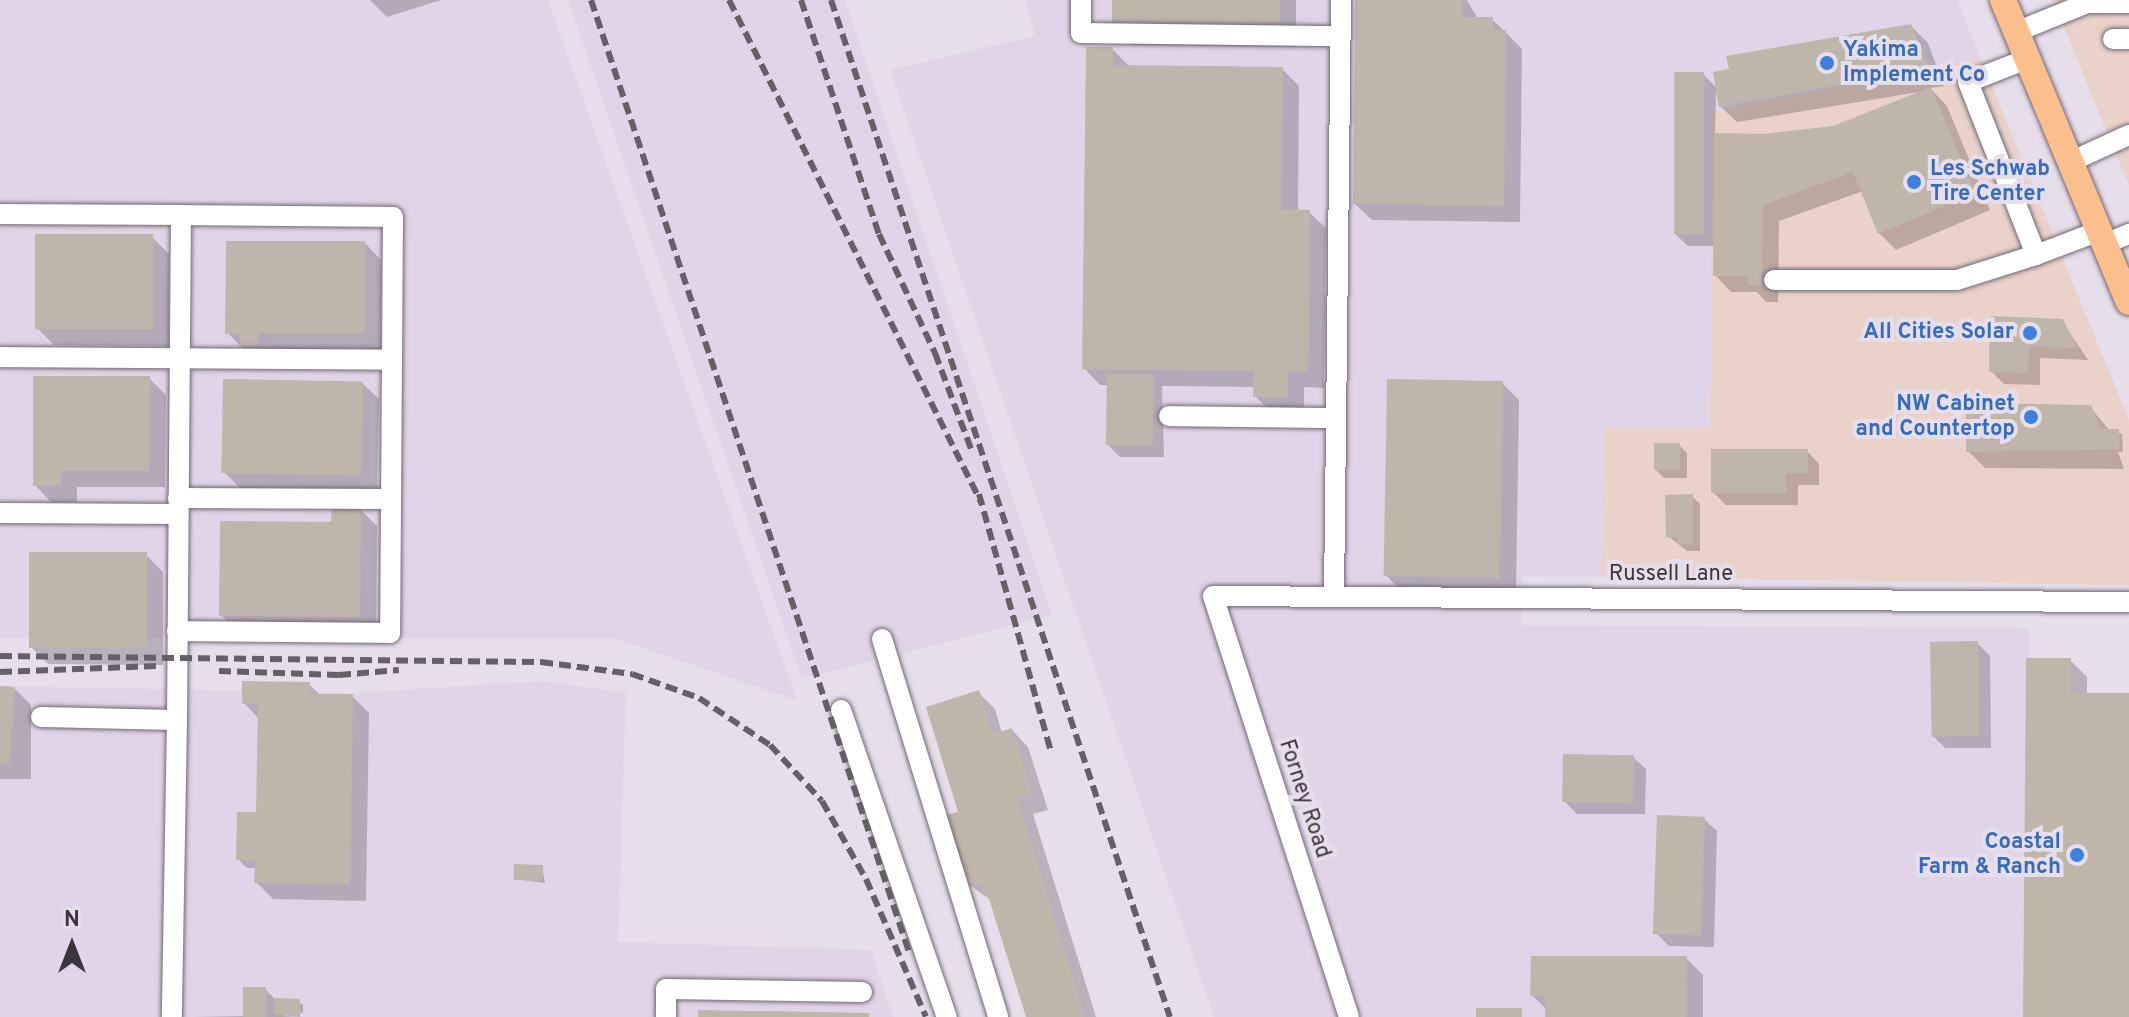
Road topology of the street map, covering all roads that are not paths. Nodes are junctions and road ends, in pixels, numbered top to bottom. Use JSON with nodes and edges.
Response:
{"nodes":[{"id":1,"x":1081,"y":0,"type":"edge"},
{"id":2,"x":1341,"y":0,"type":"edge"},
{"id":3,"x":2003,"y":0,"type":"edge"},
{"id":4,"x":2129,"y":3,"type":"edge"},
{"id":5,"x":2016,"y":32,"type":"junction"},
{"id":6,"x":1341,"y":36,"type":"junction"},
{"id":7,"x":2027,"y":59,"type":"junction"},
{"id":8,"x":2129,"y":135,"type":"edge"},
{"id":9,"x":2070,"y":162,"type":"junction"},
{"id":10,"x":0,"y":214,"type":"edge"},
{"id":11,"x":181,"y":215,"type":"junction"},
{"id":12,"x":2111,"y":236,"type":"edge"},
{"id":13,"x":2036,"y":255,"type":"junction"},
{"id":14,"x":1774,"y":280,"type":"dead end"},
{"id":15,"x":2129,"y":302,"type":"edge"},
{"id":16,"x":0,"y":357,"type":"edge"},
{"id":17,"x":180,"y":358,"type":"junction"},
{"id":18,"x":392,"y":360,"type":"junction"},
{"id":19,"x":1169,"y":416,"type":"dead end"},
{"id":20,"x":1336,"y":418,"type":"junction"},
{"id":21,"x":391,"y":499,"type":"junction"},
{"id":22,"x":178,"y":506,"type":"junction"},
{"id":23,"x":0,"y":513,"type":"edge"},
{"id":24,"x":1213,"y":596,"type":"joint"},
{"id":25,"x":1334,"y":597,"type":"junction"},
{"id":26,"x":2129,"y":602,"type":"edge"},
{"id":27,"x":177,"y":631,"type":"junction"},
{"id":28,"x":882,"y":639,"type":"dead end"},
{"id":29,"x":841,"y":710,"type":"dead end"},
{"id":30,"x":41,"y":717,"type":"dead end"},
{"id":31,"x":177,"y":720,"type":"junction"},
{"id":32,"x":862,"y":992,"type":"dead end"},
{"id":33,"x":172,"y":1017,"type":"edge"},
{"id":34,"x":666,"y":1017,"type":"edge"},
{"id":35,"x":947,"y":1017,"type":"edge"},
{"id":36,"x":998,"y":1017,"type":"edge"},
{"id":37,"x":1349,"y":1017,"type":"edge"}],
"edges":[{"from":1,"to":6,"type":"street"},
{"from":2,"to":6,"type":"street"},
{"from":3,"to":5,"type":"main road"},
{"from":4,"to":5,"type":"street"},
{"from":5,"to":7,"type":"main road"},
{"from":6,"to":20,"type":"street"},
{"from":7,"to":9,"type":"main road"},
{"from":7,"to":13,"type":"street"},
{"from":8,"to":9,"type":"street"},
{"from":9,"to":12,"type":"main road"},
{"from":10,"to":11,"type":"street"},
{"from":11,"to":17,"type":"street"},
{"from":11,"to":18,"type":"street"},
{"from":12,"to":13,"type":"street"},
{"from":12,"to":15,"type":"main road"},
{"from":13,"to":14,"type":"street"},
{"from":16,"to":17,"type":"street"},
{"from":17,"to":18,"type":"street"},
{"from":17,"to":22,"type":"street"},
{"from":18,"to":21,"type":"street"},
{"from":19,"to":20,"type":"street"},
{"from":20,"to":25,"type":"street"},
{"from":21,"to":22,"type":"street"},
{"from":21,"to":27,"type":"street"},
{"from":22,"to":23,"type":"street"},
{"from":22,"to":27,"type":"street"},
{"from":24,"to":25,"type":"street","name":"Russell Lane"},
{"from":24,"to":37,"type":"street","name":"Forney Road"},
{"from":25,"to":26,"type":"street","name":"Russell Lane"},
{"from":27,"to":31,"type":"street"},
{"from":28,"to":36,"type":"street"},
{"from":29,"to":35,"type":"street"},
{"from":30,"to":31,"type":"street"},
{"from":31,"to":33,"type":"street"},
{"from":32,"to":34,"type":"street"}]}
